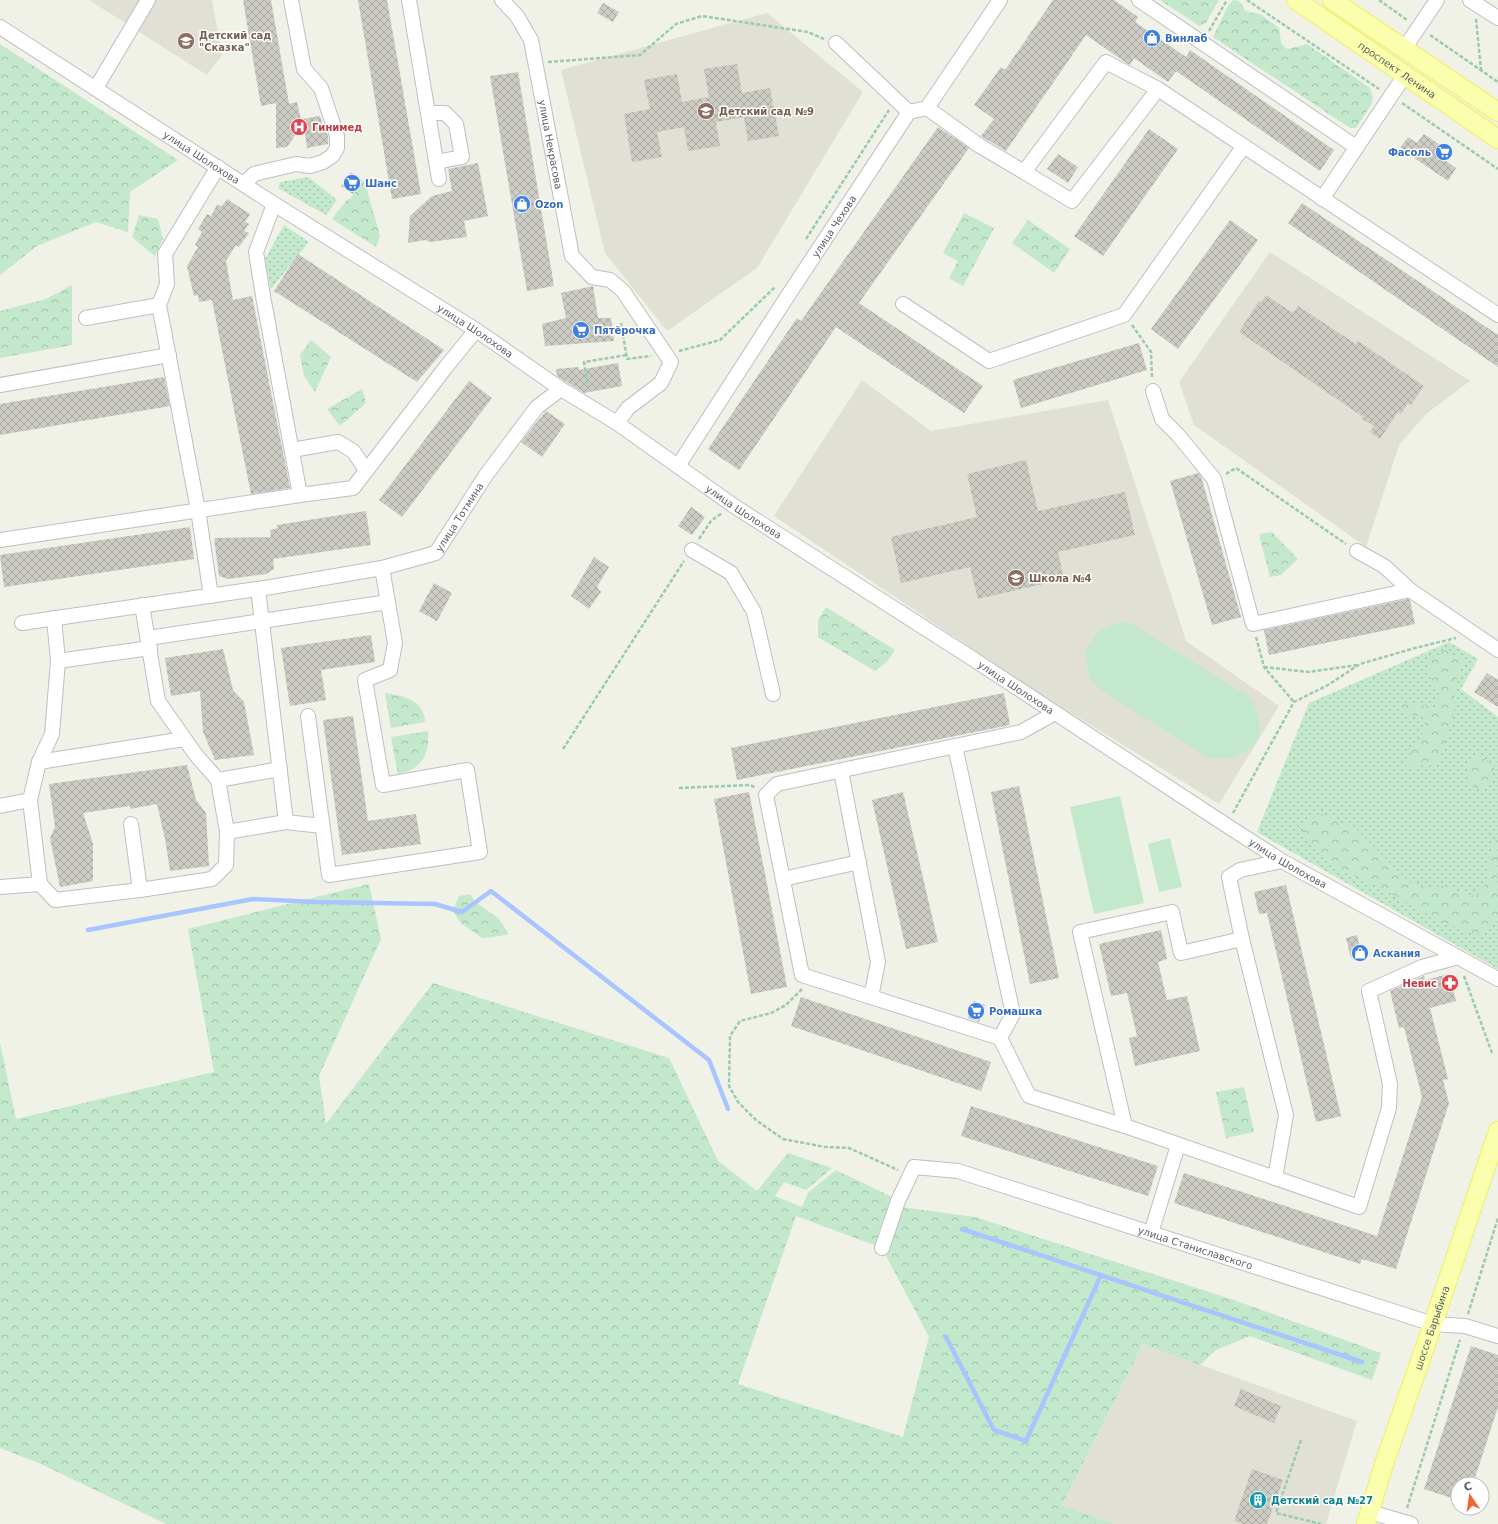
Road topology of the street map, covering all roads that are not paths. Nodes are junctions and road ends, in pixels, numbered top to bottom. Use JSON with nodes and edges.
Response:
{"nodes":[{"id":1,"x":148,"y":0,"type":"edge"},
{"id":2,"x":291,"y":0,"type":"edge"},
{"id":3,"x":409,"y":0,"type":"edge"},
{"id":4,"x":502,"y":0,"type":"edge"},
{"id":5,"x":1000,"y":0,"type":"edge"},
{"id":6,"x":1139,"y":0,"type":"edge"},
{"id":7,"x":1296,"y":0,"type":"edge"},
{"id":8,"x":1332,"y":0,"type":"edge"},
{"id":9,"x":1437,"y":0,"type":"edge"},
{"id":10,"x":1472,"y":1,"type":"edge"},
{"id":11,"x":1498,"y":18,"type":"edge"},
{"id":12,"x":0,"y":26,"type":"edge"},
{"id":13,"x":836,"y":43,"type":"road end"},
{"id":14,"x":1404,"y":49,"type":"junction"},
{"id":15,"x":1405,"y":75,"type":"junction"},
{"id":16,"x":96,"y":88,"type":"junction"},
{"id":17,"x":1158,"y":89,"type":"junction"},
{"id":18,"x":927,"y":108,"type":"junction"},
{"id":19,"x":909,"y":112,"type":"junction"},
{"id":20,"x":1498,"y":112,"type":"edge"},
{"id":21,"x":428,"y":113,"type":"junction"},
{"id":22,"x":1498,"y":139,"type":"edge"},
{"id":23,"x":1243,"y":147,"type":"junction"},
{"id":24,"x":1356,"y":147,"type":"junction"},
{"id":25,"x":436,"y":162,"type":"junction"},
{"id":26,"x":218,"y":167,"type":"junction"},
{"id":27,"x":1024,"y":172,"type":"junction"},
{"id":28,"x":439,"y":178,"type":"dead end"},
{"id":29,"x":244,"y":184,"type":"junction"},
{"id":30,"x":1322,"y":199,"type":"junction"},
{"id":31,"x":274,"y":204,"type":"junction"},
{"id":32,"x":903,"y":304,"type":"dead end"},
{"id":33,"x":159,"y":305,"type":"junction"},
{"id":34,"x":1498,"y":315,"type":"edge"},
{"id":35,"x":86,"y":318,"type":"dead end"},
{"id":36,"x":476,"y":330,"type":"junction"},
{"id":37,"x":170,"y":355,"type":"junction"},
{"id":38,"x":0,"y":385,"type":"edge"},
{"id":39,"x":561,"y":389,"type":"junction"},
{"id":40,"x":1152,"y":391,"type":"road end"},
{"id":41,"x":617,"y":423,"type":"junction"},
{"id":42,"x":292,"y":450,"type":"junction"},
{"id":43,"x":678,"y":466,"type":"junction"},
{"id":44,"x":366,"y":470,"type":"junction"},
{"id":45,"x":300,"y":495,"type":"junction"},
{"id":46,"x":198,"y":510,"type":"junction"},
{"id":47,"x":0,"y":540,"type":"edge"},
{"id":48,"x":692,"y":550,"type":"road end"},
{"id":49,"x":1357,"y":551,"type":"road end"},
{"id":50,"x":382,"y":568,"type":"junction"},
{"id":51,"x":264,"y":588,"type":"junction"},
{"id":52,"x":1410,"y":590,"type":"junction"},
{"id":53,"x":211,"y":596,"type":"junction"},
{"id":54,"x":388,"y":602,"type":"junction"},
{"id":55,"x":142,"y":605,"type":"junction"},
{"id":56,"x":54,"y":618,"type":"junction"},
{"id":57,"x":262,"y":621,"type":"junction"},
{"id":58,"x":22,"y":623,"type":"dead end"},
{"id":59,"x":149,"y":643,"type":"junction"},
{"id":60,"x":1498,"y":650,"type":"edge"},
{"id":61,"x":58,"y":661,"type":"junction"},
{"id":62,"x":773,"y":694,"type":"dead end"},
{"id":63,"x":1054,"y":713,"type":"junction"},
{"id":64,"x":308,"y":716,"type":"dead end"},
{"id":65,"x":184,"y":739,"type":"junction"},
{"id":66,"x":955,"y":746,"type":"junction"},
{"id":67,"x":39,"y":762,"type":"junction"},
{"id":68,"x":280,"y":769,"type":"junction"},
{"id":69,"x":841,"y":771,"type":"junction"},
{"id":70,"x":218,"y":780,"type":"junction"},
{"id":71,"x":30,"y":800,"type":"junction"},
{"id":72,"x":0,"y":806,"type":"edge"},
{"id":73,"x":286,"y":822,"type":"junction"},
{"id":74,"x":131,"y":824,"type":"dead end"},
{"id":75,"x":322,"y":826,"type":"junction"},
{"id":76,"x":227,"y":832,"type":"junction"},
{"id":77,"x":1282,"y":861,"type":"junction"},
{"id":78,"x":859,"y":862,"type":"junction"},
{"id":79,"x":783,"y":879,"type":"junction"},
{"id":80,"x":40,"y":884,"type":"junction"},
{"id":81,"x":0,"y":887,"type":"edge"},
{"id":82,"x":140,"y":890,"type":"junction"},
{"id":83,"x":1242,"y":939,"type":"junction"},
{"id":84,"x":1458,"y":957,"type":"junction"},
{"id":85,"x":1498,"y":980,"type":"edge"},
{"id":86,"x":871,"y":997,"type":"junction"},
{"id":87,"x":1000,"y":1038,"type":"junction"},
{"id":88,"x":1125,"y":1126,"type":"junction"},
{"id":89,"x":1498,"y":1131,"type":"edge"},
{"id":90,"x":1178,"y":1145,"type":"junction"},
{"id":91,"x":1275,"y":1178,"type":"junction"},
{"id":92,"x":1152,"y":1233,"type":"junction"},
{"id":93,"x":882,"y":1248,"type":"dead end"},
{"id":94,"x":1433,"y":1324,"type":"junction"},
{"id":95,"x":1498,"y":1336,"type":"edge"},
{"id":96,"x":1368,"y":1518,"type":"edge"},
{"id":97,"x":1407,"y":1523,"type":"edge"}],
"edges":[{"from":1,"to":16,"type":"street"},
{"from":2,"to":29,"type":"street"},
{"from":3,"to":21,"type":"street"},
{"from":4,"to":41,"type":"street","name":"улица Некрасова"},
{"from":5,"to":18,"type":"street"},
{"from":6,"to":24,"type":"street"},
{"from":7,"to":15,"type":"main road","name":"проспект Ленина"},
{"from":8,"to":14,"type":"main road","name":"проспект Ленина"},
{"from":9,"to":14,"type":"street"},
{"from":10,"to":11,"type":"street"},
{"from":12,"to":16,"type":"street","name":"улица Шолохова"},
{"from":13,"to":19,"type":"street"},
{"from":14,"to":20,"type":"main road","name":"проспект Ленина"},
{"from":15,"to":22,"type":"main road","name":"проспект Ленина"},
{"from":15,"to":24,"type":"street"},
{"from":16,"to":26,"type":"street","name":"улица Шолохова"},
{"from":17,"to":23,"type":"street"},
{"from":17,"to":27,"type":"street"},
{"from":17,"to":27,"type":"street"},
{"from":18,"to":19,"type":"street"},
{"from":18,"to":27,"type":"street"},
{"from":19,"to":43,"type":"street","name":"улица Чехова"},
{"from":21,"to":25,"type":"street"},
{"from":21,"to":25,"type":"street"},
{"from":23,"to":30,"type":"street"},
{"from":23,"to":32,"type":"street"},
{"from":24,"to":30,"type":"street"},
{"from":25,"to":28,"type":"street"},
{"from":26,"to":29,"type":"street","name":"улица Шолохова"},
{"from":26,"to":33,"type":"street"},
{"from":29,"to":31,"type":"street","name":"улица Шолохова"},
{"from":30,"to":34,"type":"street"},
{"from":31,"to":36,"type":"street","name":"улица Шолохова"},
{"from":31,"to":42,"type":"street"},
{"from":33,"to":35,"type":"street"},
{"from":33,"to":37,"type":"street"},
{"from":36,"to":39,"type":"street","name":"улица Шолохова"},
{"from":36,"to":44,"type":"street"},
{"from":37,"to":38,"type":"street"},
{"from":37,"to":46,"type":"street"},
{"from":39,"to":41,"type":"street","name":"улица Шолохова"},
{"from":39,"to":50,"type":"street","name":"улица Тотмина"},
{"from":40,"to":52,"type":"street"},
{"from":41,"to":43,"type":"street","name":"улица Шолохова"},
{"from":42,"to":44,"type":"street"},
{"from":42,"to":45,"type":"street"},
{"from":43,"to":63,"type":"street","name":"улица Шолохова"},
{"from":44,"to":45,"type":"street"},
{"from":45,"to":46,"type":"street"},
{"from":46,"to":47,"type":"street"},
{"from":46,"to":53,"type":"street"},
{"from":48,"to":62,"type":"street"},
{"from":49,"to":52,"type":"street"},
{"from":50,"to":51,"type":"street","name":"улица Тотмина"},
{"from":50,"to":54,"type":"street"},
{"from":51,"to":53,"type":"street","name":"улица Тотмина"},
{"from":51,"to":57,"type":"street"},
{"from":52,"to":60,"type":"street"},
{"from":53,"to":55,"type":"street","name":"улица Тотмина"},
{"from":54,"to":57,"type":"street"},
{"from":54,"to":75,"type":"street"},
{"from":55,"to":56,"type":"street","name":"улица Тотмина"},
{"from":55,"to":59,"type":"street"},
{"from":56,"to":58,"type":"street","name":"улица Тотмина"},
{"from":56,"to":61,"type":"street"},
{"from":57,"to":59,"type":"street"},
{"from":57,"to":68,"type":"street"},
{"from":59,"to":61,"type":"street"},
{"from":59,"to":65,"type":"street"},
{"from":61,"to":67,"type":"street"},
{"from":63,"to":66,"type":"street"},
{"from":63,"to":77,"type":"street","name":"улица Шолохова"},
{"from":64,"to":75,"type":"street"},
{"from":65,"to":67,"type":"street"},
{"from":65,"to":70,"type":"street"},
{"from":66,"to":69,"type":"street"},
{"from":66,"to":87,"type":"street"},
{"from":67,"to":71,"type":"street"},
{"from":68,"to":70,"type":"street"},
{"from":68,"to":73,"type":"street"},
{"from":69,"to":78,"type":"street"},
{"from":69,"to":79,"type":"street"},
{"from":70,"to":76,"type":"street"},
{"from":71,"to":72,"type":"street"},
{"from":71,"to":80,"type":"street"},
{"from":73,"to":75,"type":"street"},
{"from":73,"to":76,"type":"street"},
{"from":74,"to":82,"type":"street"},
{"from":76,"to":82,"type":"street"},
{"from":77,"to":83,"type":"street"},
{"from":77,"to":84,"type":"street","name":"улица Шолохова"},
{"from":78,"to":79,"type":"street"},
{"from":78,"to":86,"type":"street"},
{"from":79,"to":86,"type":"street"},
{"from":80,"to":81,"type":"street"},
{"from":80,"to":82,"type":"street"},
{"from":83,"to":88,"type":"street"},
{"from":83,"to":91,"type":"street"},
{"from":84,"to":85,"type":"street","name":"улица Шолохова"},
{"from":84,"to":91,"type":"street"},
{"from":86,"to":87,"type":"street"},
{"from":87,"to":88,"type":"street"},
{"from":88,"to":90,"type":"street"},
{"from":89,"to":94,"type":"main road","name":"шоссе Барыбина"},
{"from":90,"to":91,"type":"street"},
{"from":90,"to":92,"type":"street"},
{"from":92,"to":93,"type":"street","name":"улица Станиславского"},
{"from":92,"to":94,"type":"street","name":"улица Станиславского"},
{"from":94,"to":95,"type":"street","name":"улица Станиславского"},
{"from":94,"to":96,"type":"main road","name":"шоссе Барыбина"},
{"from":96,"to":97,"type":"street"}]}
